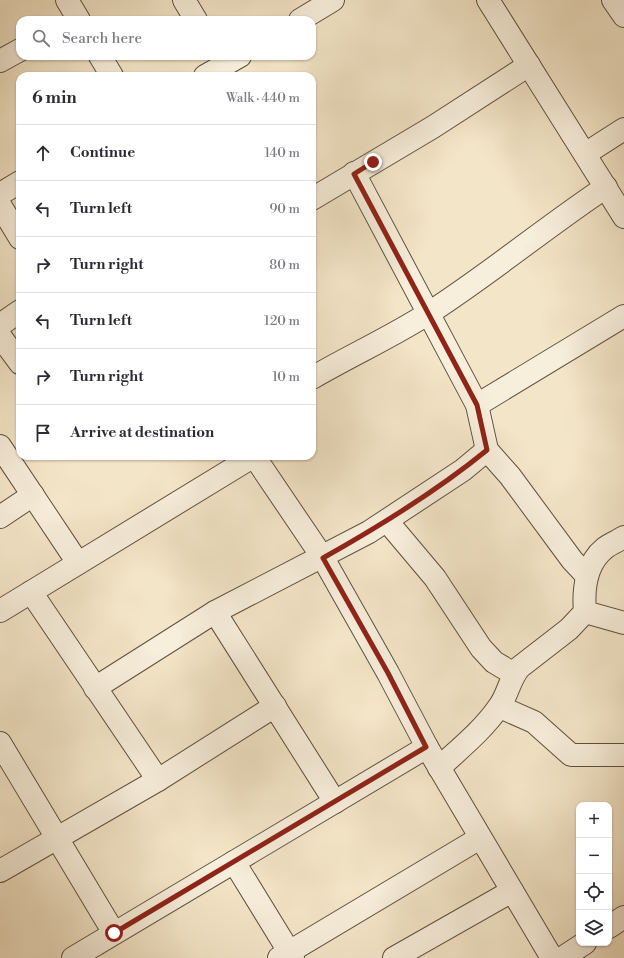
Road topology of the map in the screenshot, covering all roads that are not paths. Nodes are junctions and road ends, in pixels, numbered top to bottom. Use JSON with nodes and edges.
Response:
{"nodes":[{"id":1,"x":184,"y":0,"type":"edge"},
{"id":2,"x":333,"y":0,"type":"edge"},
{"id":3,"x":488,"y":0,"type":"edge"},
{"id":4,"x":613,"y":0,"type":"edge"},
{"id":5,"x":194,"y":16,"type":"edge"},
{"id":6,"x":307,"y":16,"type":"edge"},
{"id":7,"x":624,"y":16,"type":"edge"},
{"id":8,"x":16,"y":52,"type":"edge"},
{"id":9,"x":102,"y":60,"type":"edge"},
{"id":10,"x":0,"y":61,"type":"edge"},
{"id":11,"x":529,"y":65,"type":"junction"},
{"id":12,"x":110,"y":72,"type":"edge"},
{"id":13,"x":624,"y":129,"type":"edge"},
{"id":14,"x":585,"y":154,"type":"junction"},
{"id":15,"x":354,"y":174,"type":"junction"},
{"id":16,"x":16,"y":184,"type":"edge"},
{"id":17,"x":606,"y":187,"type":"junction"},
{"id":18,"x":0,"y":194,"type":"edge"},
{"id":19,"x":316,"y":197,"type":"edge"},
{"id":20,"x":0,"y":205,"type":"edge"},
{"id":21,"x":624,"y":217,"type":"edge"},
{"id":22,"x":16,"y":231,"type":"edge"},
{"id":23,"x":430,"y":313,"type":"junction"},
{"id":24,"x":16,"y":314,"type":"edge"},
{"id":25,"x":624,"y":316,"type":"edge"},
{"id":26,"x":0,"y":325,"type":"edge"},
{"id":27,"x":0,"y":336,"type":"edge"},
{"id":28,"x":16,"y":358,"type":"edge"},
{"id":29,"x":316,"y":376,"type":"edge"},
{"id":30,"x":477,"y":405,"type":"junction"},
{"id":31,"x":487,"y":450,"type":"junction"},
{"id":32,"x":9,"y":451,"type":"edge"},
{"id":33,"x":247,"y":460,"type":"edge"},
{"id":34,"x":257,"y":460,"type":"edge"},
{"id":35,"x":33,"y":495,"type":"junction"},
{"id":36,"x":0,"y":517,"type":"edge"},
{"id":37,"x":387,"y":521,"type":"junction"},
{"id":38,"x":624,"y":537,"type":"edge"},
{"id":39,"x":323,"y":558,"type":"junction"},
{"id":40,"x":78,"y":563,"type":"junction"},
{"id":41,"x":587,"y":576,"type":"junction"},
{"id":42,"x":31,"y":592,"type":"junction"},
{"id":43,"x":0,"y":611,"type":"edge"},
{"id":44,"x":215,"y":612,"type":"junction"},
{"id":45,"x":585,"y":612,"type":"junction"},
{"id":46,"x":624,"y":623,"type":"edge"},
{"id":47,"x":514,"y":674,"type":"junction"},
{"id":48,"x":95,"y":688,"type":"junction"},
{"id":49,"x":275,"y":706,"type":"junction"},
{"id":50,"x":500,"y":707,"type":"junction"},
{"id":51,"x":0,"y":743,"type":"edge"},
{"id":52,"x":426,"y":747,"type":"junction"},
{"id":53,"x":624,"y":755,"type":"edge"},
{"id":54,"x":439,"y":768,"type":"junction"},
{"id":55,"x":158,"y":780,"type":"junction"},
{"id":56,"x":335,"y":802,"type":"junction"},
{"id":57,"x":59,"y":838,"type":"junction"},
{"id":58,"x":480,"y":838,"type":"junction"},
{"id":59,"x":234,"y":862,"type":"junction"},
{"id":60,"x":0,"y":871,"type":"edge"},
{"id":61,"x":512,"y":891,"type":"junction"},
{"id":62,"x":624,"y":917,"type":"edge"},
{"id":63,"x":612,"y":925,"type":"edge"},
{"id":64,"x":114,"y":933,"type":"junction"},
{"id":65,"x":580,"y":946,"type":"edge"},
{"id":66,"x":287,"y":956,"type":"edge"},
{"id":67,"x":73,"y":958,"type":"edge"},
{"id":68,"x":394,"y":958,"type":"edge"},
{"id":69,"x":552,"y":958,"type":"edge"},
{"id":70,"x":562,"y":958,"type":"edge"}],
"edges":[{"from":1,"to":5,"type":"street"},
{"from":2,"to":6,"type":"street"},
{"from":3,"to":11,"type":"street"},
{"from":4,"to":7,"type":"street"},
{"from":8,"to":10,"type":"street"},
{"from":9,"to":12,"type":"street"},
{"from":11,"to":14,"type":"street"},
{"from":11,"to":15,"type":"street"},
{"from":13,"to":14,"type":"street"},
{"from":14,"to":17,"type":"street"},
{"from":15,"to":19,"type":"street"},
{"from":15,"to":23,"type":"street"},
{"from":16,"to":18,"type":"street"},
{"from":17,"to":21,"type":"street"},
{"from":17,"to":23,"type":"street"},
{"from":20,"to":22,"type":"street"},
{"from":23,"to":29,"type":"street"},
{"from":23,"to":30,"type":"street"},
{"from":24,"to":26,"type":"street"},
{"from":25,"to":30,"type":"street"},
{"from":27,"to":28,"type":"street"},
{"from":30,"to":31,"type":"street"},
{"from":31,"to":37,"type":"street"},
{"from":31,"to":41,"type":"street"},
{"from":32,"to":35,"type":"street"},
{"from":33,"to":40,"type":"street"},
{"from":34,"to":39,"type":"street"},
{"from":35,"to":36,"type":"street"},
{"from":35,"to":40,"type":"street"},
{"from":37,"to":39,"type":"street"},
{"from":37,"to":47,"type":"street"},
{"from":38,"to":41,"type":"street"},
{"from":39,"to":44,"type":"street"},
{"from":39,"to":52,"type":"street"},
{"from":40,"to":42,"type":"street"},
{"from":41,"to":45,"type":"street"},
{"from":42,"to":43,"type":"street"},
{"from":42,"to":48,"type":"street"},
{"from":44,"to":48,"type":"street"},
{"from":44,"to":49,"type":"street"},
{"from":45,"to":46,"type":"street"},
{"from":45,"to":47,"type":"street"},
{"from":47,"to":50,"type":"street"},
{"from":48,"to":55,"type":"street"},
{"from":49,"to":55,"type":"street"},
{"from":49,"to":56,"type":"street"},
{"from":50,"to":53,"type":"street"},
{"from":50,"to":54,"type":"street"},
{"from":51,"to":57,"type":"street"},
{"from":52,"to":54,"type":"street"},
{"from":52,"to":56,"type":"street"},
{"from":54,"to":58,"type":"street"},
{"from":55,"to":57,"type":"street"},
{"from":56,"to":59,"type":"street"},
{"from":57,"to":60,"type":"street"},
{"from":57,"to":64,"type":"street"},
{"from":58,"to":61,"type":"street"},
{"from":58,"to":66,"type":"street"},
{"from":59,"to":64,"type":"street"},
{"from":59,"to":66,"type":"street"},
{"from":61,"to":68,"type":"street"},
{"from":61,"to":69,"type":"street"},
{"from":62,"to":63,"type":"street"},
{"from":64,"to":67,"type":"street"},
{"from":65,"to":70,"type":"street"}]}
